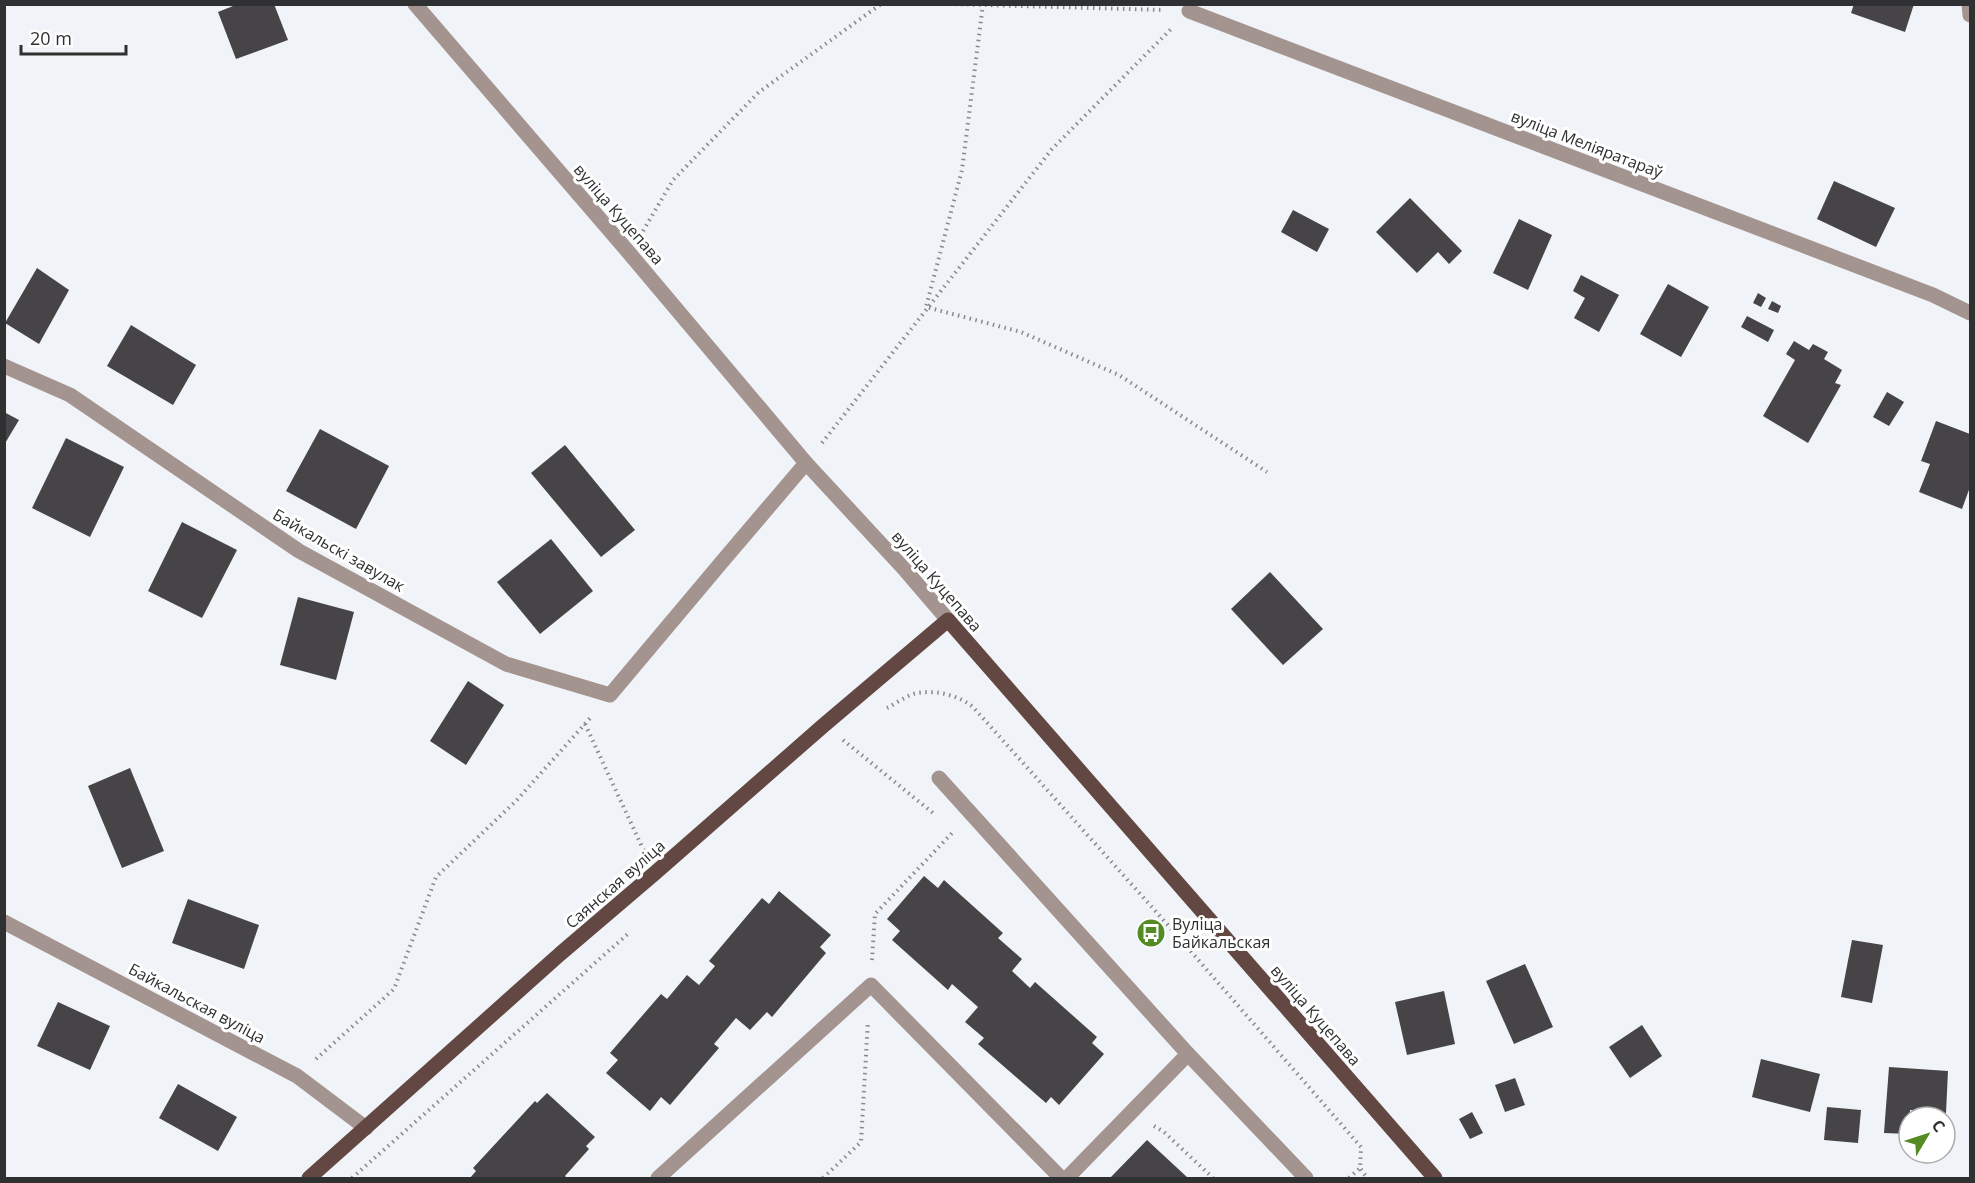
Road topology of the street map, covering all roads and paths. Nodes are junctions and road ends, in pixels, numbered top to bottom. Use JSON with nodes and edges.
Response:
{"nodes":[{"id":1,"x":415,"y":4,"type":"edge"},
{"id":2,"x":881,"y":4,"type":"edge"},
{"id":3,"x":949,"y":4,"type":"edge"},
{"id":4,"x":1969,"y":4,"type":"edge"},
{"id":5,"x":983,"y":5,"type":"edge"},
{"id":6,"x":1189,"y":11,"type":"junction"},
{"id":7,"x":1971,"y":15,"type":"edge"},
{"id":8,"x":630,"y":254,"type":"junction"},
{"id":9,"x":926,"y":307,"type":"junction"},
{"id":10,"x":1970,"y":313,"type":"edge"},
{"id":11,"x":4,"y":366,"type":"edge"},
{"id":12,"x":806,"y":463,"type":"junction"},
{"id":13,"x":1268,"y":472,"type":"dead end"},
{"id":14,"x":948,"y":620,"type":"junction"},
{"id":15,"x":610,"y":695,"type":"junction"},
{"id":16,"x":886,"y":709,"type":"dead end"},
{"id":17,"x":585,"y":723,"type":"junction"},
{"id":18,"x":824,"y":725,"type":"junction"},
{"id":19,"x":853,"y":735,"type":"dead end"},
{"id":20,"x":845,"y":742,"type":"junction"},
{"id":21,"x":939,"y":778,"type":"dead end"},
{"id":22,"x":936,"y":816,"type":"dead end"},
{"id":23,"x":655,"y":873,"type":"junction"},
{"id":24,"x":4,"y":921,"type":"edge"},
{"id":25,"x":633,"y":929,"type":"dead end"},
{"id":26,"x":1188,"y":1054,"type":"junction"},
{"id":27,"x":297,"y":1076,"type":"junction"},
{"id":28,"x":1150,"y":1124,"type":"dead end"},
{"id":29,"x":366,"y":1128,"type":"junction"},
{"id":30,"x":1360,"y":1168,"type":"junction"},
{"id":31,"x":1432,"y":1178,"type":"edge"},
{"id":32,"x":309,"y":1179,"type":"edge"},
{"id":33,"x":352,"y":1179,"type":"edge"},
{"id":34,"x":658,"y":1179,"type":"edge"},
{"id":35,"x":1062,"y":1179,"type":"edge"},
{"id":36,"x":1067,"y":1179,"type":"edge"},
{"id":37,"x":1214,"y":1179,"type":"edge"},
{"id":38,"x":1306,"y":1179,"type":"edge"},
{"id":39,"x":1348,"y":1179,"type":"edge"},
{"id":40,"x":1367,"y":1179,"type":"edge"}],
"edges":[{"from":1,"to":8,"type":"street","name":"вуліца Куцепава"},
{"from":2,"to":8,"type":"path"},
{"from":3,"to":5,"type":"path"},
{"from":4,"to":7,"type":"street"},
{"from":5,"to":6,"type":"path"},
{"from":5,"to":9,"type":"path"},
{"from":6,"to":9,"type":"path"},
{"from":6,"to":10,"type":"street","name":"вуліца Меліяратараў"},
{"from":8,"to":12,"type":"street","name":"вуліца Куцепава"},
{"from":9,"to":12,"type":"path"},
{"from":9,"to":13,"type":"path"},
{"from":11,"to":15,"type":"street","name":"Байкальскі завулак"},
{"from":12,"to":14,"type":"street","name":"вуліца Куцепава"},
{"from":12,"to":15,"type":"street"},
{"from":14,"to":18,"type":"main road","name":"Саянская вуліца"},
{"from":14,"to":31,"type":"main road","name":"вуліца Куцепава"},
{"from":15,"to":17,"type":"path"},
{"from":16,"to":30,"type":"path"},
{"from":17,"to":23,"type":"path"},
{"from":17,"to":27,"type":"path"},
{"from":18,"to":20,"type":"path"},
{"from":18,"to":23,"type":"main road","name":"Саянская вуліца"},
{"from":19,"to":20,"type":"path"},
{"from":20,"to":22,"type":"path"},
{"from":21,"to":26,"type":"street"},
{"from":23,"to":29,"type":"main road","name":"Саянская вуліца"},
{"from":24,"to":27,"type":"street","name":"Байкальская вуліца"},
{"from":25,"to":33,"type":"path"},
{"from":26,"to":36,"type":"street"},
{"from":26,"to":38,"type":"street"},
{"from":27,"to":29,"type":"street","name":"Байкальская вуліца"},
{"from":28,"to":37,"type":"path"},
{"from":29,"to":32,"type":"main road","name":"Саянская вуліца"},
{"from":30,"to":39,"type":"path"},
{"from":30,"to":40,"type":"path"},
{"from":34,"to":35,"type":"street"}]}
